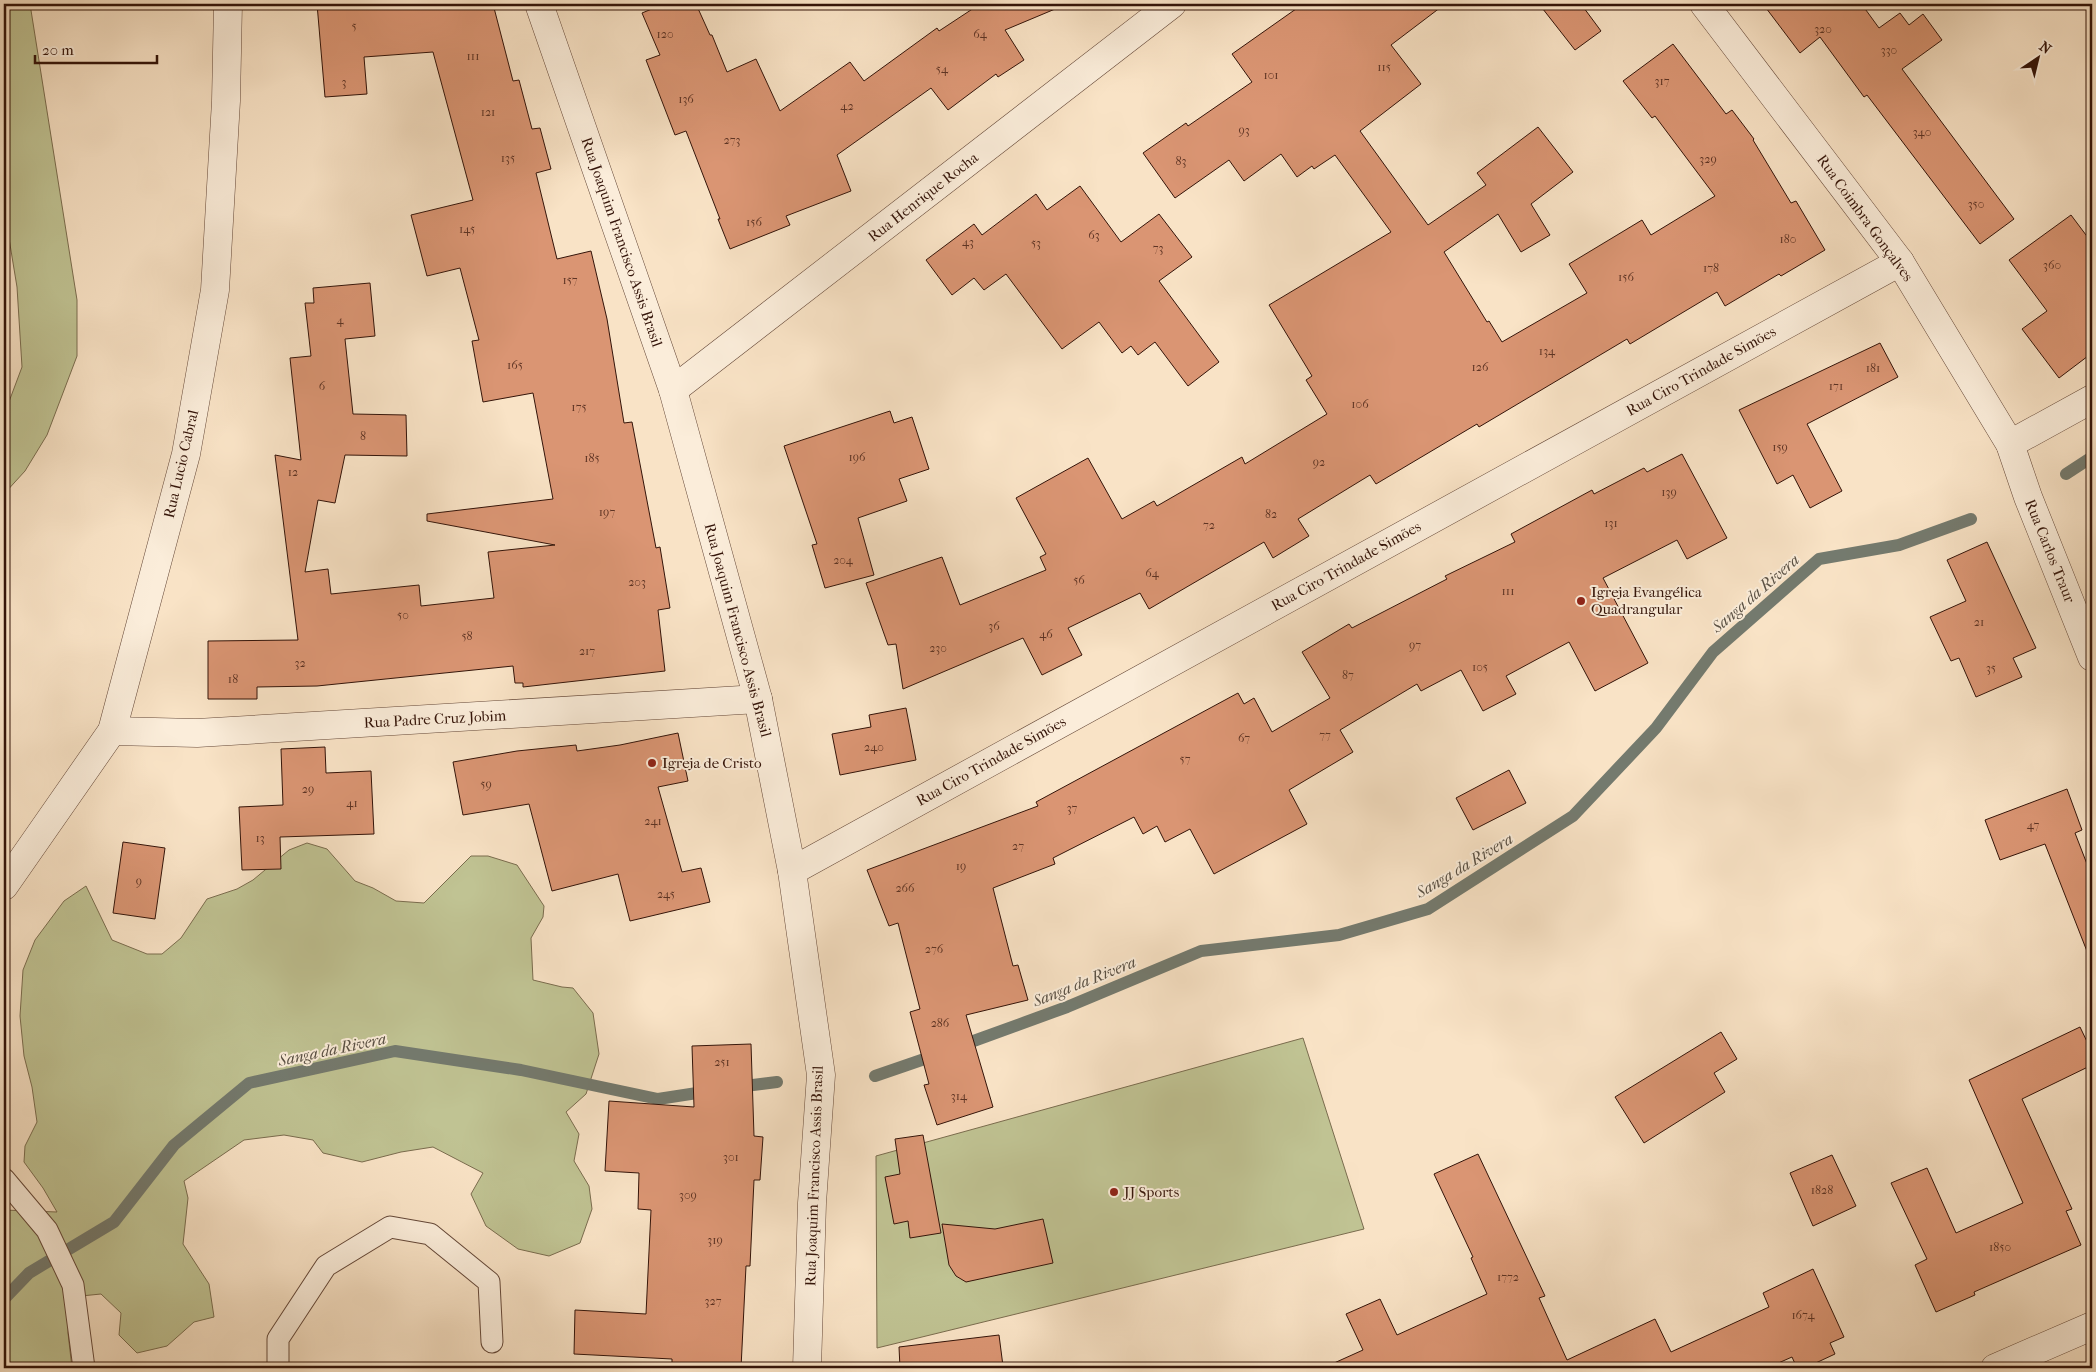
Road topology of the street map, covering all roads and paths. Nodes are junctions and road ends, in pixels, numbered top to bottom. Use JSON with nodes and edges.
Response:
{"nodes":[{"id":1,"x":228,"y":4,"type":"edge"},
{"id":2,"x":539,"y":4,"type":"edge"},
{"id":3,"x":1172,"y":4,"type":"edge"},
{"id":4,"x":1704,"y":4,"type":"edge"},
{"id":5,"x":1900,"y":262,"type":"junction"},
{"id":6,"x":673,"y":390,"type":"junction"},
{"id":7,"x":2092,"y":399,"type":"edge"},
{"id":8,"x":2010,"y":444,"type":"junction"},
{"id":9,"x":2092,"y":657,"type":"edge"},
{"id":10,"x":758,"y":700,"type":"junction"},
{"id":11,"x":112,"y":731,"type":"junction"},
{"id":12,"x":792,"y":870,"type":"junction"},
{"id":13,"x":4,"y":886,"type":"edge"},
{"id":14,"x":4,"y":1179,"type":"edge"},
{"id":15,"x":2092,"y":1326,"type":"edge"},
{"id":16,"x":492,"y":1342,"type":"dead end"},
{"id":17,"x":84,"y":1368,"type":"edge"},
{"id":18,"x":278,"y":1368,"type":"edge"},
{"id":19,"x":807,"y":1368,"type":"edge"},
{"id":20,"x":1995,"y":1368,"type":"edge"}],
"edges":[{"from":1,"to":11,"type":"street","name":"Rua Lucio Cabral"},
{"from":2,"to":6,"type":"street","name":"Rua Joaquim Francisco Assis Brasil"},
{"from":3,"to":6,"type":"street","name":"Rua Henrique Rocha"},
{"from":4,"to":5,"type":"street","name":"Rua Coimbra Gonçalves"},
{"from":5,"to":8,"type":"street","name":"Rua Coimbra Gonçalves"},
{"from":5,"to":12,"type":"street","name":"Rua Ciro Trindade Simões"},
{"from":6,"to":10,"type":"street","name":"Rua Joaquim Francisco Assis Brasil"},
{"from":7,"to":8,"type":"street"},
{"from":8,"to":9,"type":"street","name":"Rua Carlos Traur"},
{"from":10,"to":11,"type":"street","name":"Rua Padre Cruz Jobim"},
{"from":10,"to":12,"type":"street","name":"Rua Joaquim Francisco Assis Brasil"},
{"from":11,"to":13,"type":"street","name":"Rua Lucio Cabral"},
{"from":12,"to":19,"type":"street","name":"Rua Joaquim Francisco Assis Brasil"},
{"from":14,"to":17,"type":"lane"},
{"from":15,"to":20,"type":"street"},
{"from":16,"to":18,"type":"lane"}]}
